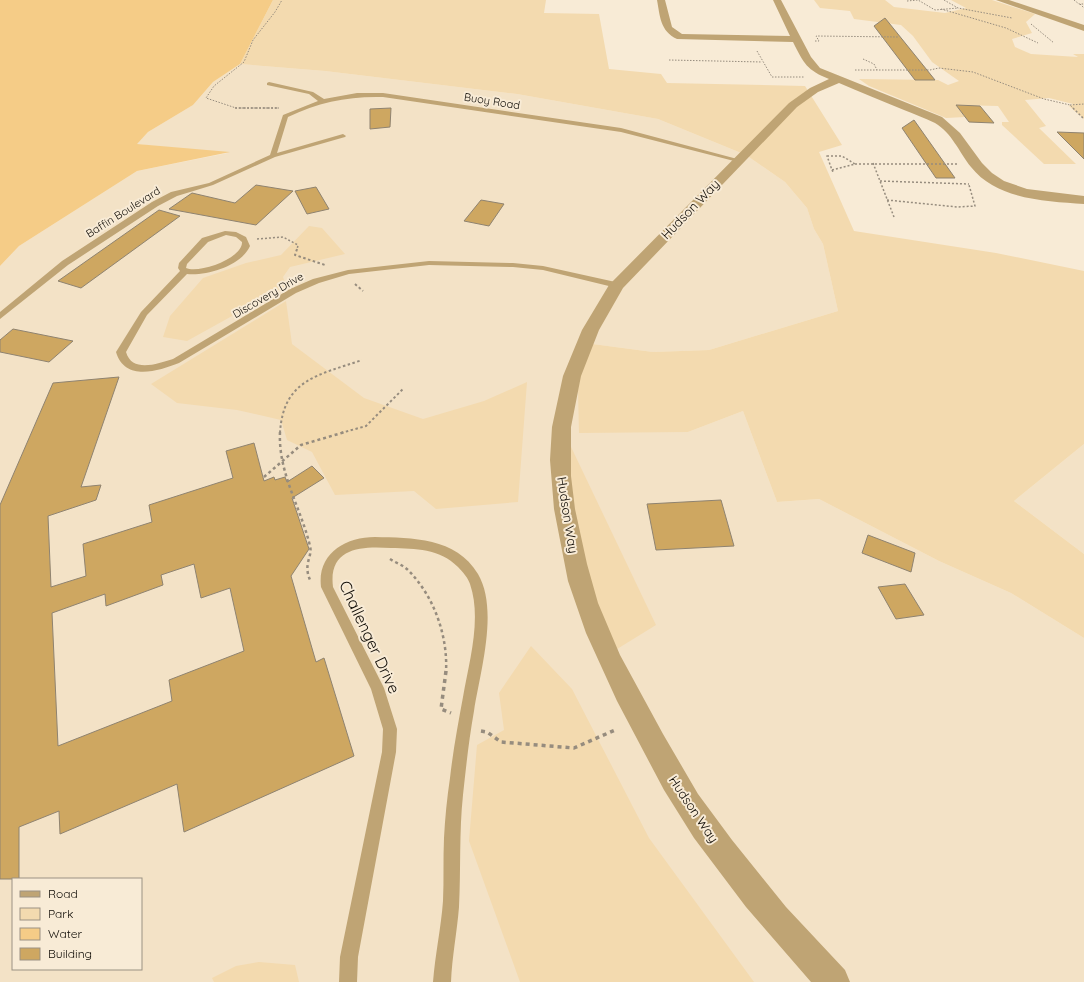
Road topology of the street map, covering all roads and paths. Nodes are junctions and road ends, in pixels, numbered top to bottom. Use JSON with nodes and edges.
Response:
{"nodes":[{"id":1,"x":282,"y":0,"type":"edge"},
{"id":2,"x":661,"y":0,"type":"edge"},
{"id":3,"x":777,"y":0,"type":"edge"},
{"id":4,"x":915,"y":0,"type":"edge"},
{"id":5,"x":944,"y":0,"type":"edge"},
{"id":6,"x":1000,"y":0,"type":"edge"},
{"id":7,"x":1074,"y":0,"type":"edge"},
{"id":8,"x":907,"y":1,"type":"dead end"},
{"id":9,"x":1079,"y":4,"type":"junction"},
{"id":10,"x":1084,"y":4,"type":"edge"},
{"id":11,"x":958,"y":8,"type":"junction"},
{"id":12,"x":1084,"y":8,"type":"edge"},
{"id":13,"x":941,"y":9,"type":"junction"},
{"id":14,"x":1016,"y":19,"type":"dead end"},
{"id":15,"x":1028,"y":21,"type":"dead end"},
{"id":16,"x":1084,"y":28,"type":"edge"},
{"id":17,"x":898,"y":37,"type":"dead end"},
{"id":18,"x":797,"y":39,"type":"junction"},
{"id":19,"x":814,"y":41,"type":"dead end"},
{"id":20,"x":1038,"y":43,"type":"dead end"},
{"id":21,"x":1054,"y":43,"type":"dead end"},
{"id":22,"x":756,"y":48,"type":"dead end"},
{"id":23,"x":863,"y":59,"type":"dead end"},
{"id":24,"x":669,"y":60,"type":"dead end"},
{"id":25,"x":762,"y":62,"type":"junction"},
{"id":26,"x":877,"y":70,"type":"junction"},
{"id":27,"x":808,"y":78,"type":"dead end"},
{"id":28,"x":840,"y":81,"type":"junction"},
{"id":29,"x":269,"y":84,"type":"dead end"},
{"id":30,"x":323,"y":100,"type":"junction"},
{"id":31,"x":1084,"y":104,"type":"edge"},
{"id":32,"x":1070,"y":105,"type":"junction"},
{"id":33,"x":297,"y":110,"type":"junction"},
{"id":34,"x":1084,"y":119,"type":"edge"},
{"id":35,"x":343,"y":136,"type":"dead end"},
{"id":36,"x":273,"y":156,"type":"junction"},
{"id":37,"x":738,"y":160,"type":"junction"},
{"id":38,"x":873,"y":163,"type":"junction"},
{"id":39,"x":856,"y":164,"type":"junction"},
{"id":40,"x":962,"y":165,"type":"dead end"},
{"id":41,"x":880,"y":181,"type":"junction"},
{"id":42,"x":969,"y":184,"type":"junction"},
{"id":43,"x":973,"y":184,"type":"dead end"},
{"id":44,"x":887,"y":200,"type":"junction"},
{"id":45,"x":1084,"y":200,"type":"edge"},
{"id":46,"x":894,"y":217,"type":"dead end"},
{"id":47,"x":246,"y":241,"type":"junction"},
{"id":48,"x":185,"y":271,"type":"junction"},
{"id":49,"x":341,"y":273,"type":"junction"},
{"id":50,"x":617,"y":285,"type":"junction"},
{"id":51,"x":363,"y":290,"type":"dead end"},
{"id":52,"x":0,"y":316,"type":"edge"},
{"id":53,"x":362,"y":360,"type":"dead end"},
{"id":54,"x":404,"y":388,"type":"dead end"},
{"id":55,"x":282,"y":461,"type":"junction"},
{"id":56,"x":264,"y":477,"type":"dead end"},
{"id":57,"x":385,"y":556,"type":"dead end"},
{"id":58,"x":326,"y":576,"type":"junction"},
{"id":59,"x":465,"y":722,"type":"junction"},
{"id":60,"x":615,"y":730,"type":"dead end"},
{"id":61,"x":348,"y":982,"type":"edge"},
{"id":62,"x":442,"y":982,"type":"edge"},
{"id":63,"x":833,"y":982,"type":"edge"}],
"edges":[{"from":1,"to":33,"type":"path"},
{"from":2,"to":18,"type":"street"},
{"from":3,"to":18,"type":"street"},
{"from":4,"to":8,"type":"path"},
{"from":4,"to":13,"type":"path"},
{"from":5,"to":11,"type":"path"},
{"from":6,"to":16,"type":"street"},
{"from":7,"to":9,"type":"path"},
{"from":9,"to":10,"type":"path"},
{"from":9,"to":12,"type":"path"},
{"from":11,"to":13,"type":"path"},
{"from":11,"to":14,"type":"path"},
{"from":13,"to":20,"type":"path"},
{"from":15,"to":21,"type":"path"},
{"from":17,"to":19,"type":"path"},
{"from":18,"to":28,"type":"street"},
{"from":22,"to":25,"type":"path"},
{"from":23,"to":26,"type":"path"},
{"from":24,"to":25,"type":"path"},
{"from":25,"to":27,"type":"path"},
{"from":26,"to":28,"type":"path"},
{"from":26,"to":32,"type":"path"},
{"from":28,"to":37,"type":"street","name":"Hudson Way"},
{"from":28,"to":45,"type":"street"},
{"from":29,"to":30,"type":"lane"},
{"from":30,"to":33,"type":"lane","name":"Buoy Road"},
{"from":30,"to":37,"type":"lane","name":"Buoy Road"},
{"from":31,"to":32,"type":"path"},
{"from":32,"to":34,"type":"path"},
{"from":33,"to":36,"type":"lane","name":"Buoy Road"},
{"from":35,"to":36,"type":"lane","name":"Baffin Boulevard"},
{"from":36,"to":52,"type":"lane","name":"Baffin Boulevard"},
{"from":37,"to":50,"type":"street","name":"Hudson Way"},
{"from":38,"to":39,"type":"path"},
{"from":38,"to":40,"type":"path"},
{"from":38,"to":41,"type":"path"},
{"from":39,"to":39,"type":"path"},
{"from":41,"to":42,"type":"path"},
{"from":41,"to":44,"type":"path"},
{"from":42,"to":43,"type":"path"},
{"from":42,"to":44,"type":"path"},
{"from":44,"to":46,"type":"path"},
{"from":47,"to":48,"type":"lane"},
{"from":47,"to":48,"type":"lane","name":"Discovery Drive"},
{"from":47,"to":49,"type":"path"},
{"from":48,"to":49,"type":"lane","name":"Discovery Drive"},
{"from":49,"to":50,"type":"lane","name":"Discovery Drive"},
{"from":49,"to":51,"type":"path"},
{"from":50,"to":63,"type":"street","name":"Hudson Way"},
{"from":53,"to":55,"type":"path"},
{"from":54,"to":55,"type":"path"},
{"from":55,"to":56,"type":"path"},
{"from":55,"to":58,"type":"path"},
{"from":57,"to":59,"type":"path"},
{"from":58,"to":59,"type":"lane","name":"Challenger Drive"},
{"from":58,"to":61,"type":"lane","name":"Challenger Drive"},
{"from":59,"to":60,"type":"path"},
{"from":59,"to":62,"type":"lane","name":"Challenger Drive"}]}
